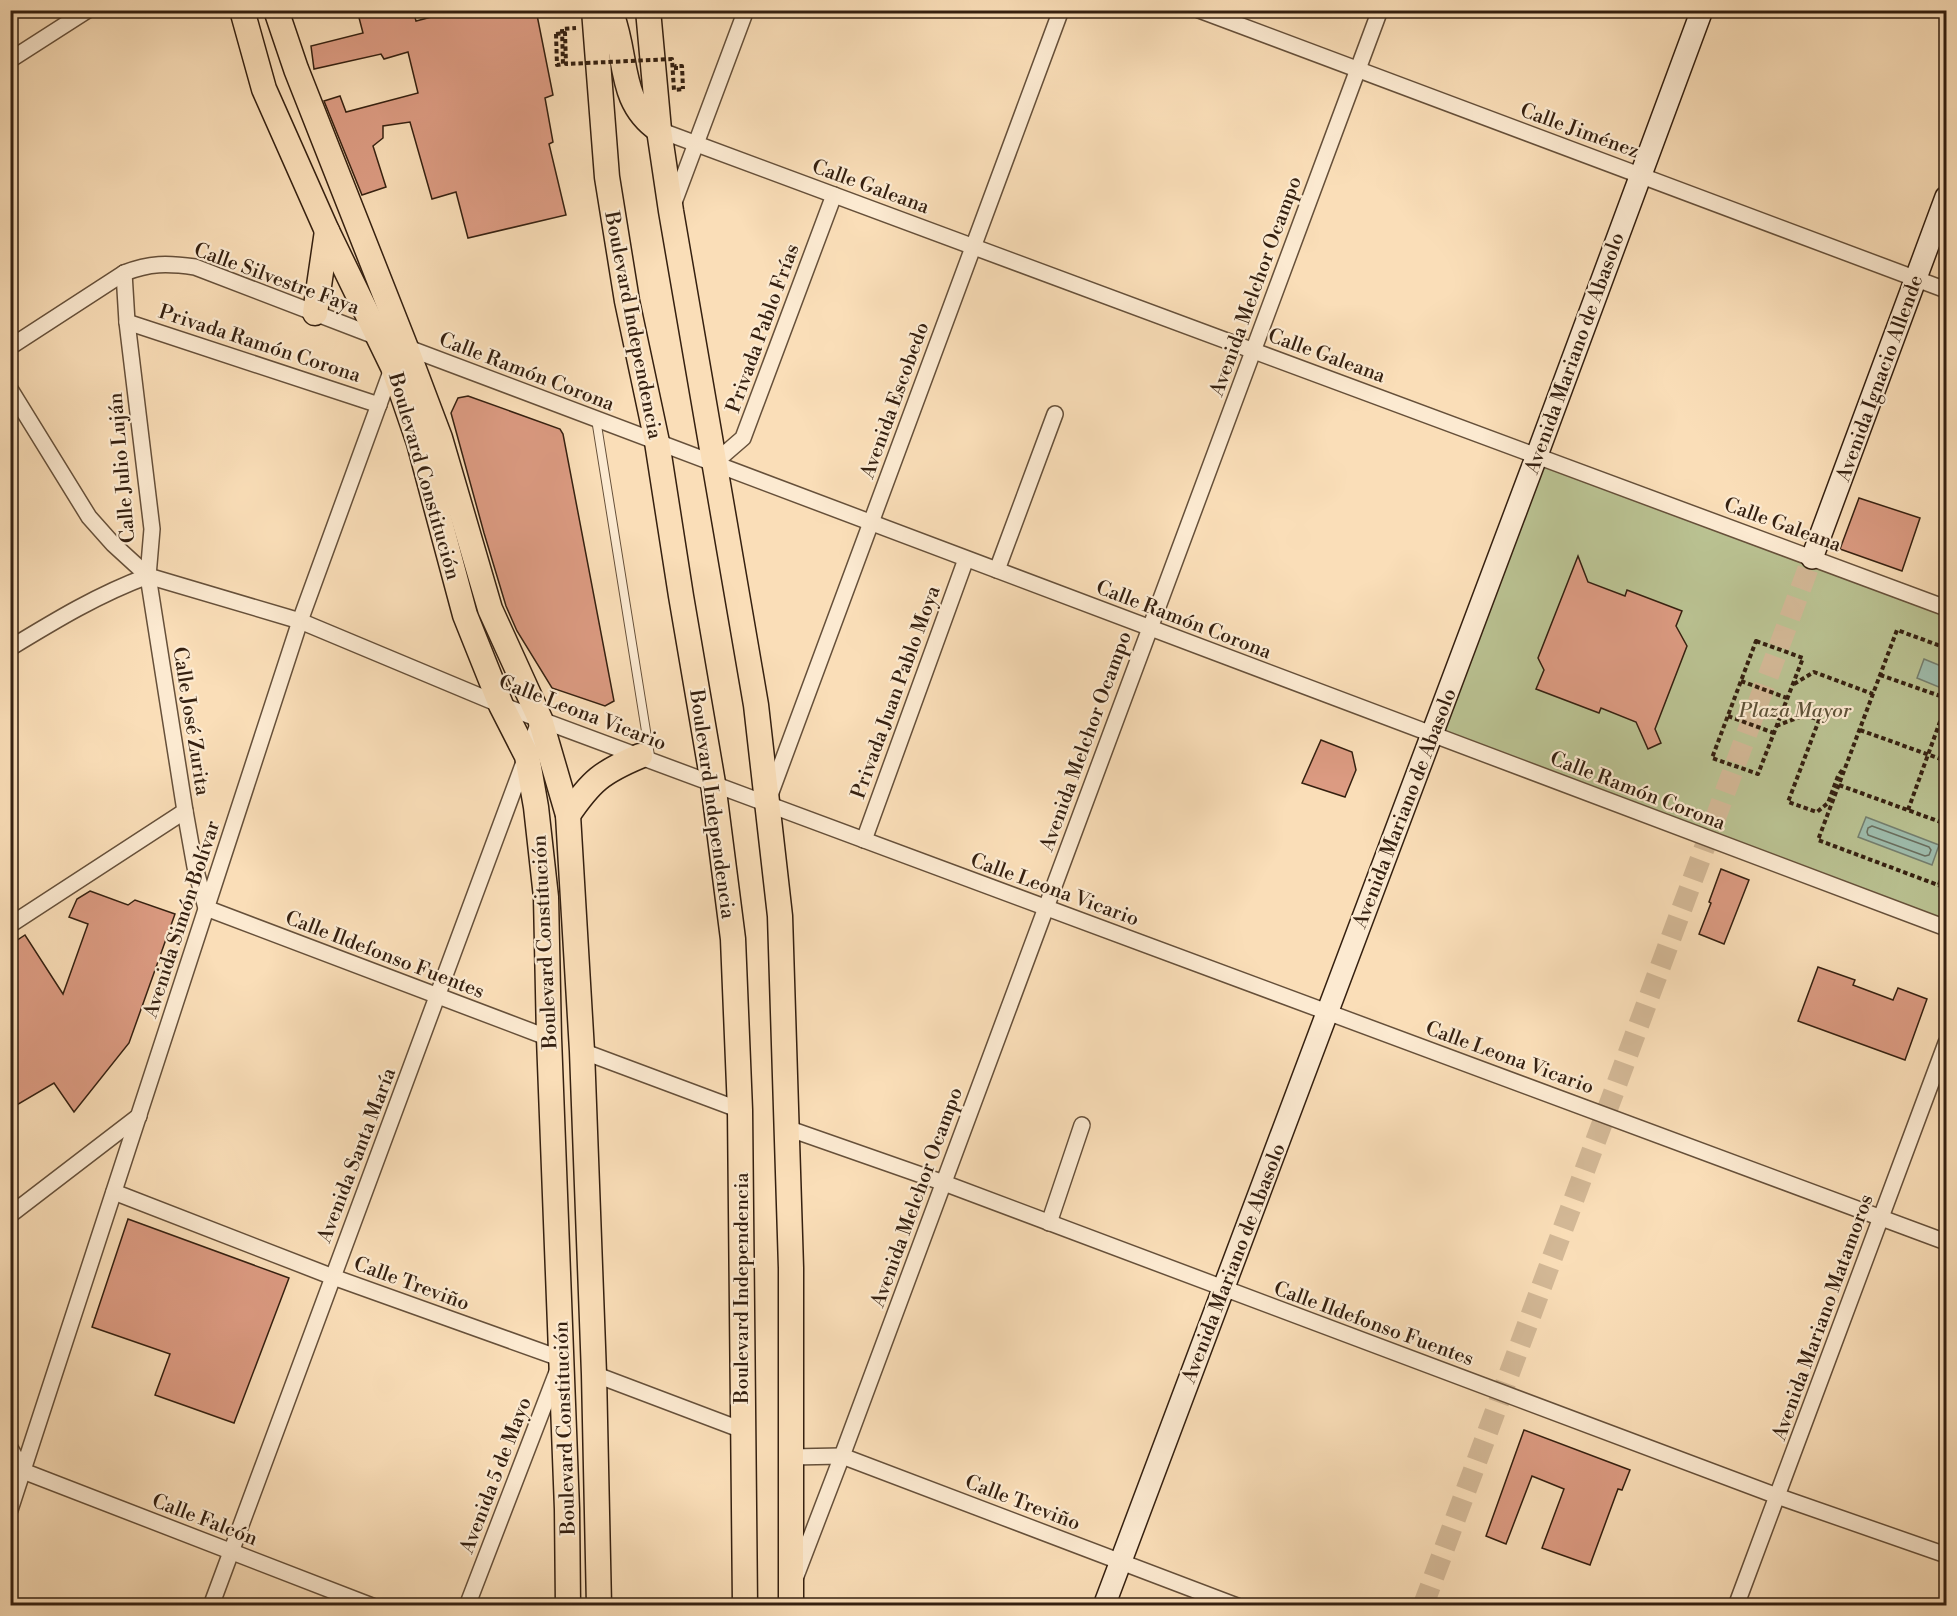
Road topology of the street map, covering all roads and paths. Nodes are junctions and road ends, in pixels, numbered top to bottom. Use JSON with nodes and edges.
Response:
{"nodes":[{"id":1,"x":88,"y":10,"type":"edge"},
{"id":2,"x":242,"y":10,"type":"edge"},
{"id":3,"x":276,"y":10,"type":"edge"},
{"id":4,"x":648,"y":10,"type":"edge"},
{"id":5,"x":746,"y":10,"type":"edge"},
{"id":6,"x":1061,"y":10,"type":"edge"},
{"id":7,"x":1199,"y":10,"type":"edge"},
{"id":8,"x":1380,"y":10,"type":"edge"},
{"id":9,"x":1702,"y":10,"type":"edge"},
{"id":10,"x":596,"y":16,"type":"edge"},
{"id":11,"x":10,"y":60,"type":"edge"},
{"id":12,"x":1358,"y":70,"type":"junction"},
{"id":13,"x":683,"y":89,"type":"dead end"},
{"id":14,"x":659,"y":130,"type":"junction"},
{"id":15,"x":696,"y":143,"type":"junction"},
{"id":16,"x":1641,"y":175,"type":"junction"},
{"id":17,"x":834,"y":195,"type":"junction"},
{"id":18,"x":1947,"y":198,"type":"edge"},
{"id":19,"x":671,"y":211,"type":"junction"},
{"id":20,"x":327,"y":231,"type":"junction"},
{"id":21,"x":974,"y":246,"type":"junction"},
{"id":22,"x":124,"y":273,"type":"junction"},
{"id":23,"x":1916,"y":278,"type":"junction"},
{"id":24,"x":1947,"y":290,"type":"edge"},
{"id":25,"x":315,"y":313,"type":"junction"},
{"id":26,"x":127,"y":322,"type":"junction"},
{"id":27,"x":380,"y":337,"type":"junction"},
{"id":28,"x":10,"y":347,"type":"edge"},
{"id":29,"x":1253,"y":350,"type":"junction"},
{"id":30,"x":399,"y":357,"type":"junction"},
{"id":31,"x":10,"y":388,"type":"edge"},
{"id":32,"x":379,"y":405,"type":"junction"},
{"id":33,"x":1055,"y":414,"type":"dead end"},
{"id":34,"x":596,"y":419,"type":"junction"},
{"id":35,"x":657,"y":442,"type":"junction"},
{"id":36,"x":1537,"y":455,"type":"junction"},
{"id":37,"x":713,"y":464,"type":"junction"},
{"id":38,"x":871,"y":523,"type":"junction"},
{"id":39,"x":1812,"y":558,"type":"junction"},
{"id":40,"x":966,"y":559,"type":"junction"},
{"id":41,"x":996,"y":570,"type":"junction"},
{"id":42,"x":148,"y":576,"type":"junction"},
{"id":43,"x":1947,"y":608,"type":"edge"},
{"id":44,"x":300,"y":621,"type":"junction"},
{"id":45,"x":1149,"y":629,"type":"junction"},
{"id":46,"x":10,"y":648,"type":"edge"},
{"id":47,"x":1947,"y":648,"type":"edge"},
{"id":48,"x":1880,"y":675,"type":"junction"},
{"id":49,"x":1741,"y":681,"type":"junction"},
{"id":50,"x":1792,"y":685,"type":"junction"},
{"id":51,"x":1873,"y":694,"type":"junction"},
{"id":52,"x":1787,"y":698,"type":"junction"},
{"id":53,"x":1947,"y":698,"type":"edge"},
{"id":54,"x":501,"y":705,"type":"junction"},
{"id":55,"x":1947,"y":705,"type":"edge"},
{"id":56,"x":1728,"y":716,"type":"junction"},
{"id":57,"x":540,"y":719,"type":"junction"},
{"id":58,"x":1776,"y":726,"type":"junction"},
{"id":59,"x":1860,"y":730,"type":"junction"},
{"id":60,"x":1774,"y":733,"type":"junction"},
{"id":61,"x":1432,"y":734,"type":"junction"},
{"id":62,"x":1928,"y":755,"type":"junction"},
{"id":63,"x":527,"y":756,"type":"junction"},
{"id":64,"x":645,"y":758,"type":"junction"},
{"id":65,"x":1947,"y":761,"type":"edge"},
{"id":66,"x":1847,"y":763,"type":"junction"},
{"id":67,"x":713,"y":783,"type":"junction"},
{"id":68,"x":1839,"y":785,"type":"junction"},
{"id":69,"x":767,"y":804,"type":"junction"},
{"id":70,"x":1908,"y":810,"type":"junction"},
{"id":71,"x":185,"y":811,"type":"junction"},
{"id":72,"x":568,"y":815,"type":"junction"},
{"id":73,"x":1947,"y":824,"type":"edge"},
{"id":74,"x":864,"y":840,"type":"junction"},
{"id":75,"x":1947,"y":865,"type":"edge"},
{"id":76,"x":1939,"y":885,"type":"junction"},
{"id":77,"x":1947,"y":888,"type":"edge"},
{"id":78,"x":206,"y":908,"type":"junction"},
{"id":79,"x":1046,"y":908,"type":"junction"},
{"id":80,"x":10,"y":925,"type":"edge"},
{"id":81,"x":1947,"y":928,"type":"edge"},
{"id":82,"x":438,"y":996,"type":"junction"},
{"id":83,"x":1327,"y":1012,"type":"junction"},
{"id":84,"x":549,"y":1038,"type":"junction"},
{"id":85,"x":1947,"y":1043,"type":"edge"},
{"id":86,"x":582,"y":1051,"type":"junction"},
{"id":87,"x":740,"y":1110,"type":"junction"},
{"id":88,"x":139,"y":1116,"type":"junction"},
{"id":89,"x":1082,"y":1125,"type":"dead end"},
{"id":90,"x":788,"y":1128,"type":"junction"},
{"id":91,"x":944,"y":1183,"type":"junction"},
{"id":92,"x":114,"y":1192,"type":"junction"},
{"id":93,"x":10,"y":1215,"type":"edge"},
{"id":94,"x":1881,"y":1218,"type":"junction"},
{"id":95,"x":1049,"y":1223,"type":"junction"},
{"id":96,"x":1947,"y":1242,"type":"edge"},
{"id":97,"x":333,"y":1277,"type":"junction"},
{"id":98,"x":1223,"y":1289,"type":"junction"},
{"id":99,"x":562,"y":1359,"type":"junction"},
{"id":100,"x":594,"y":1374,"type":"junction"},
{"id":101,"x":742,"y":1430,"type":"junction"},
{"id":102,"x":10,"y":1448,"type":"edge"},
{"id":103,"x":842,"y":1456,"type":"junction"},
{"id":104,"x":791,"y":1457,"type":"junction"},
{"id":105,"x":23,"y":1471,"type":"junction"},
{"id":106,"x":1777,"y":1496,"type":"junction"},
{"id":107,"x":10,"y":1510,"type":"edge"},
{"id":108,"x":231,"y":1552,"type":"junction"},
{"id":109,"x":1947,"y":1556,"type":"edge"},
{"id":110,"x":1121,"y":1562,"type":"junction"},
{"id":111,"x":791,"y":1597,"type":"edge"},
{"id":112,"x":211,"y":1605,"type":"edge"},
{"id":113,"x":372,"y":1605,"type":"edge"},
{"id":114,"x":467,"y":1605,"type":"edge"},
{"id":115,"x":568,"y":1605,"type":"edge"},
{"id":116,"x":599,"y":1605,"type":"edge"},
{"id":117,"x":745,"y":1605,"type":"edge"},
{"id":118,"x":1104,"y":1605,"type":"edge"},
{"id":119,"x":1237,"y":1605,"type":"edge"},
{"id":120,"x":1736,"y":1605,"type":"edge"}],
"edges":[{"from":1,"to":11,"type":"street"},
{"from":2,"to":20,"type":"main road","name":"Boulevard Constitución"},
{"from":3,"to":30,"type":"main road","name":"Boulevard Constitución"},
{"from":4,"to":14,"type":"main road"},
{"from":5,"to":15,"type":"street"},
{"from":6,"to":21,"type":"street","name":"Avenida Escobedo"},
{"from":7,"to":12,"type":"street","name":"Calle Jiménez"},
{"from":8,"to":12,"type":"street","name":"Avenida Melchor Ocampo"},
{"from":9,"to":16,"type":"street","name":"Avenida Mariano de Abasolo"},
{"from":10,"to":13,"type":"path","bridge":true},
{"from":10,"to":14,"type":"main road"},
{"from":10,"to":35,"type":"main road","name":"Boulevard Independencia"},
{"from":12,"to":16,"type":"street","name":"Calle Jiménez"},
{"from":12,"to":29,"type":"street","name":"Avenida Melchor Ocampo"},
{"from":14,"to":15,"type":"street","name":"Calle Galeana"},
{"from":14,"to":19,"type":"main road"},
{"from":15,"to":17,"type":"street","name":"Calle Galeana"},
{"from":15,"to":19,"type":"street"},
{"from":16,"to":23,"type":"street","name":"Calle Jiménez"},
{"from":16,"to":36,"type":"street","name":"Avenida Mariano de Abasolo"},
{"from":17,"to":21,"type":"street","name":"Calle Galeana"},
{"from":17,"to":37,"type":"street","name":"Privada Pablo Frías"},
{"from":18,"to":23,"type":"street","name":"Avenida Ignacio Allende"},
{"from":19,"to":37,"type":"main road"},
{"from":20,"to":25,"type":"main road"},
{"from":20,"to":27,"type":"main road","name":"Boulevard Constitución"},
{"from":21,"to":29,"type":"street","name":"Calle Galeana"},
{"from":21,"to":38,"type":"street","name":"Avenida Escobedo"},
{"from":22,"to":25,"type":"street","name":"Calle Silvestre Faya"},
{"from":22,"to":26,"type":"street","name":"Calle Julio Luján"},
{"from":22,"to":28,"type":"street","name":"Calle Silvestre Faya"},
{"from":23,"to":24,"type":"street","name":"Calle Jiménez"},
{"from":23,"to":39,"type":"street","name":"Avenida Ignacio Allende"},
{"from":25,"to":27,"type":"street","name":"Calle Silvestre Faya"},
{"from":26,"to":32,"type":"street","name":"Privada Ramón Corona"},
{"from":26,"to":42,"type":"street","name":"Calle Julio Luján"},
{"from":27,"to":30,"type":"main road","name":"Boulevard Constitución"},
{"from":29,"to":36,"type":"street","name":"Calle Galeana"},
{"from":29,"to":45,"type":"street","name":"Avenida Melchor Ocampo"},
{"from":30,"to":32,"type":"street","name":"Avenida Simón Bolívar"},
{"from":30,"to":34,"type":"street","name":"Calle Ramón Corona"},
{"from":30,"to":54,"type":"main road","name":"Boulevard Constitución"},
{"from":30,"to":57,"type":"main road","name":"Boulevard Constitución"},
{"from":31,"to":42,"type":"street"},
{"from":32,"to":44,"type":"street","name":"Avenida Simón Bolívar"},
{"from":33,"to":41,"type":"street"},
{"from":34,"to":35,"type":"street","name":"Calle Ramón Corona"},
{"from":34,"to":64,"type":"lane"},
{"from":35,"to":37,"type":"street","name":"Calle Ramón Corona"},
{"from":35,"to":67,"type":"main road","name":"Boulevard Independencia"},
{"from":36,"to":39,"type":"street","name":"Calle Galeana"},
{"from":36,"to":61,"type":"street","name":"Avenida Mariano de Abasolo"},
{"from":37,"to":38,"type":"street","name":"Calle Ramón Corona"},
{"from":37,"to":69,"type":"main road"},
{"from":38,"to":40,"type":"street","name":"Calle Ramón Corona"},
{"from":38,"to":69,"type":"street","name":"Avenida Escobedo"},
{"from":39,"to":43,"type":"street","name":"Calle Galeana"},
{"from":40,"to":41,"type":"street","name":"Calle Ramón Corona"},
{"from":40,"to":74,"type":"street","name":"Privada Juan Pablo Moya"},
{"from":41,"to":45,"type":"street","name":"Calle Ramón Corona"},
{"from":42,"to":44,"type":"street","name":"Calle Leona Vicario"},
{"from":42,"to":46,"type":"street"},
{"from":42,"to":71,"type":"street","name":"Calle José Zurita"},
{"from":44,"to":54,"type":"street","name":"Calle Leona Vicario"},
{"from":44,"to":78,"type":"street","name":"Avenida Simón Bolívar"},
{"from":45,"to":61,"type":"street","name":"Calle Ramón Corona"},
{"from":45,"to":79,"type":"street","name":"Avenida Melchor Ocampo"},
{"from":47,"to":48,"type":"path"},
{"from":48,"to":51,"type":"path"},
{"from":48,"to":53,"type":"path"},
{"from":49,"to":50,"type":"path"},
{"from":49,"to":52,"type":"path"},
{"from":49,"to":56,"type":"path"},
{"from":50,"to":51,"type":"path"},
{"from":50,"to":52,"type":"path"},
{"from":51,"to":59,"type":"path"},
{"from":52,"to":58,"type":"path"},
{"from":54,"to":57,"type":"street","name":"Calle Leona Vicario"},
{"from":54,"to":63,"type":"main road","name":"Boulevard Constitución"},
{"from":55,"to":62,"type":"path"},
{"from":56,"to":60,"type":"path"},
{"from":56,"to":60,"type":"path"},
{"from":57,"to":63,"type":"street","name":"Avenida Santa María"},
{"from":57,"to":64,"type":"street","name":"Calle Leona Vicario"},
{"from":57,"to":72,"type":"main road","name":"Boulevard Constitución"},
{"from":58,"to":60,"type":"path"},
{"from":58,"to":66,"type":"path"},
{"from":59,"to":62,"type":"path"},
{"from":59,"to":66,"type":"path"},
{"from":61,"to":81,"type":"street","name":"Calle Ramón Corona"},
{"from":61,"to":83,"type":"street","name":"Avenida Mariano de Abasolo"},
{"from":62,"to":65,"type":"path"},
{"from":62,"to":70,"type":"path"},
{"from":63,"to":82,"type":"street","name":"Avenida Santa María"},
{"from":63,"to":84,"type":"main road","name":"Boulevard Constitución"},
{"from":64,"to":67,"type":"street","name":"Calle Leona Vicario"},
{"from":64,"to":72,"type":"main road"},
{"from":66,"to":68,"type":"path"},
{"from":67,"to":69,"type":"street","name":"Calle Leona Vicario"},
{"from":67,"to":87,"type":"main road","name":"Boulevard Independencia"},
{"from":68,"to":70,"type":"path"},
{"from":68,"to":76,"type":"path"},
{"from":69,"to":74,"type":"street","name":"Calle Leona Vicario"},
{"from":69,"to":90,"type":"main road"},
{"from":70,"to":73,"type":"path"},
{"from":71,"to":78,"type":"street","name":"Calle José Zurita"},
{"from":71,"to":80,"type":"street"},
{"from":72,"to":86,"type":"main road","name":"Boulevard Constitución"},
{"from":74,"to":79,"type":"street","name":"Calle Leona Vicario"},
{"from":75,"to":76,"type":"path"},
{"from":76,"to":77,"type":"path"},
{"from":78,"to":82,"type":"street","name":"Calle Ildefonso Fuentes"},
{"from":78,"to":88,"type":"street","name":"Avenida Simón Bolívar"},
{"from":79,"to":83,"type":"street","name":"Calle Leona Vicario"},
{"from":79,"to":91,"type":"street","name":"Avenida Melchor Ocampo"},
{"from":82,"to":84,"type":"street","name":"Calle Ildefonso Fuentes"},
{"from":82,"to":97,"type":"street","name":"Avenida Santa María"},
{"from":83,"to":94,"type":"street","name":"Calle Leona Vicario"},
{"from":83,"to":98,"type":"street","name":"Avenida Mariano de Abasolo"},
{"from":84,"to":99,"type":"main road","name":"Boulevard Constitución"},
{"from":85,"to":94,"type":"street","name":"Avenida Mariano Matamoros"},
{"from":86,"to":87,"type":"street"},
{"from":86,"to":100,"type":"main road","name":"Boulevard Constitución"},
{"from":87,"to":101,"type":"main road","name":"Boulevard Independencia"},
{"from":88,"to":92,"type":"street","name":"Avenida Simón Bolívar"},
{"from":88,"to":93,"type":"street"},
{"from":89,"to":95,"type":"street"},
{"from":90,"to":91,"type":"street","name":"Calle Ildefonso Fuentes"},
{"from":90,"to":104,"type":"main road"},
{"from":91,"to":95,"type":"street","name":"Calle Ildefonso Fuentes"},
{"from":91,"to":103,"type":"street","name":"Avenida Melchor Ocampo"},
{"from":92,"to":97,"type":"street","name":"Calle Treviño"},
{"from":92,"to":105,"type":"street","name":"Avenida Simón Bolívar"},
{"from":94,"to":96,"type":"street","name":"Calle Leona Vicario"},
{"from":94,"to":106,"type":"street","name":"Avenida Mariano Matamoros"},
{"from":95,"to":98,"type":"street","name":"Calle Ildefonso Fuentes"},
{"from":97,"to":99,"type":"street","name":"Calle Treviño"},
{"from":97,"to":108,"type":"street","name":"Avenida Santa María"},
{"from":98,"to":106,"type":"street","name":"Calle Ildefonso Fuentes"},
{"from":98,"to":110,"type":"street","name":"Avenida Mariano de Abasolo"},
{"from":99,"to":114,"type":"street","name":"Avenida 5 de Mayo"},
{"from":99,"to":115,"type":"main road","name":"Boulevard Constitución"},
{"from":100,"to":101,"type":"street"},
{"from":100,"to":116,"type":"main road","name":"Boulevard Constitución"},
{"from":101,"to":117,"type":"main road","name":"Boulevard Independencia"},
{"from":102,"to":105,"type":"street"},
{"from":103,"to":104,"type":"street","name":"Calle Treviño"},
{"from":103,"to":110,"type":"street","name":"Calle Treviño"},
{"from":103,"to":111,"type":"street","name":"Avenida Melchor Ocampo"},
{"from":104,"to":111,"type":"main road"},
{"from":105,"to":107,"type":"street","name":"Avenida Simón Bolívar"},
{"from":105,"to":108,"type":"street","name":"Calle Falcón"},
{"from":106,"to":109,"type":"street","name":"Calle Ildefonso Fuentes"},
{"from":106,"to":120,"type":"street","name":"Avenida Mariano Matamoros"},
{"from":108,"to":112,"type":"street","name":"Avenida Santa María"},
{"from":108,"to":113,"type":"street","name":"Calle Falcón"},
{"from":110,"to":118,"type":"street","name":"Avenida Mariano de Abasolo"},
{"from":110,"to":119,"type":"street","name":"Calle Treviño"}]}
